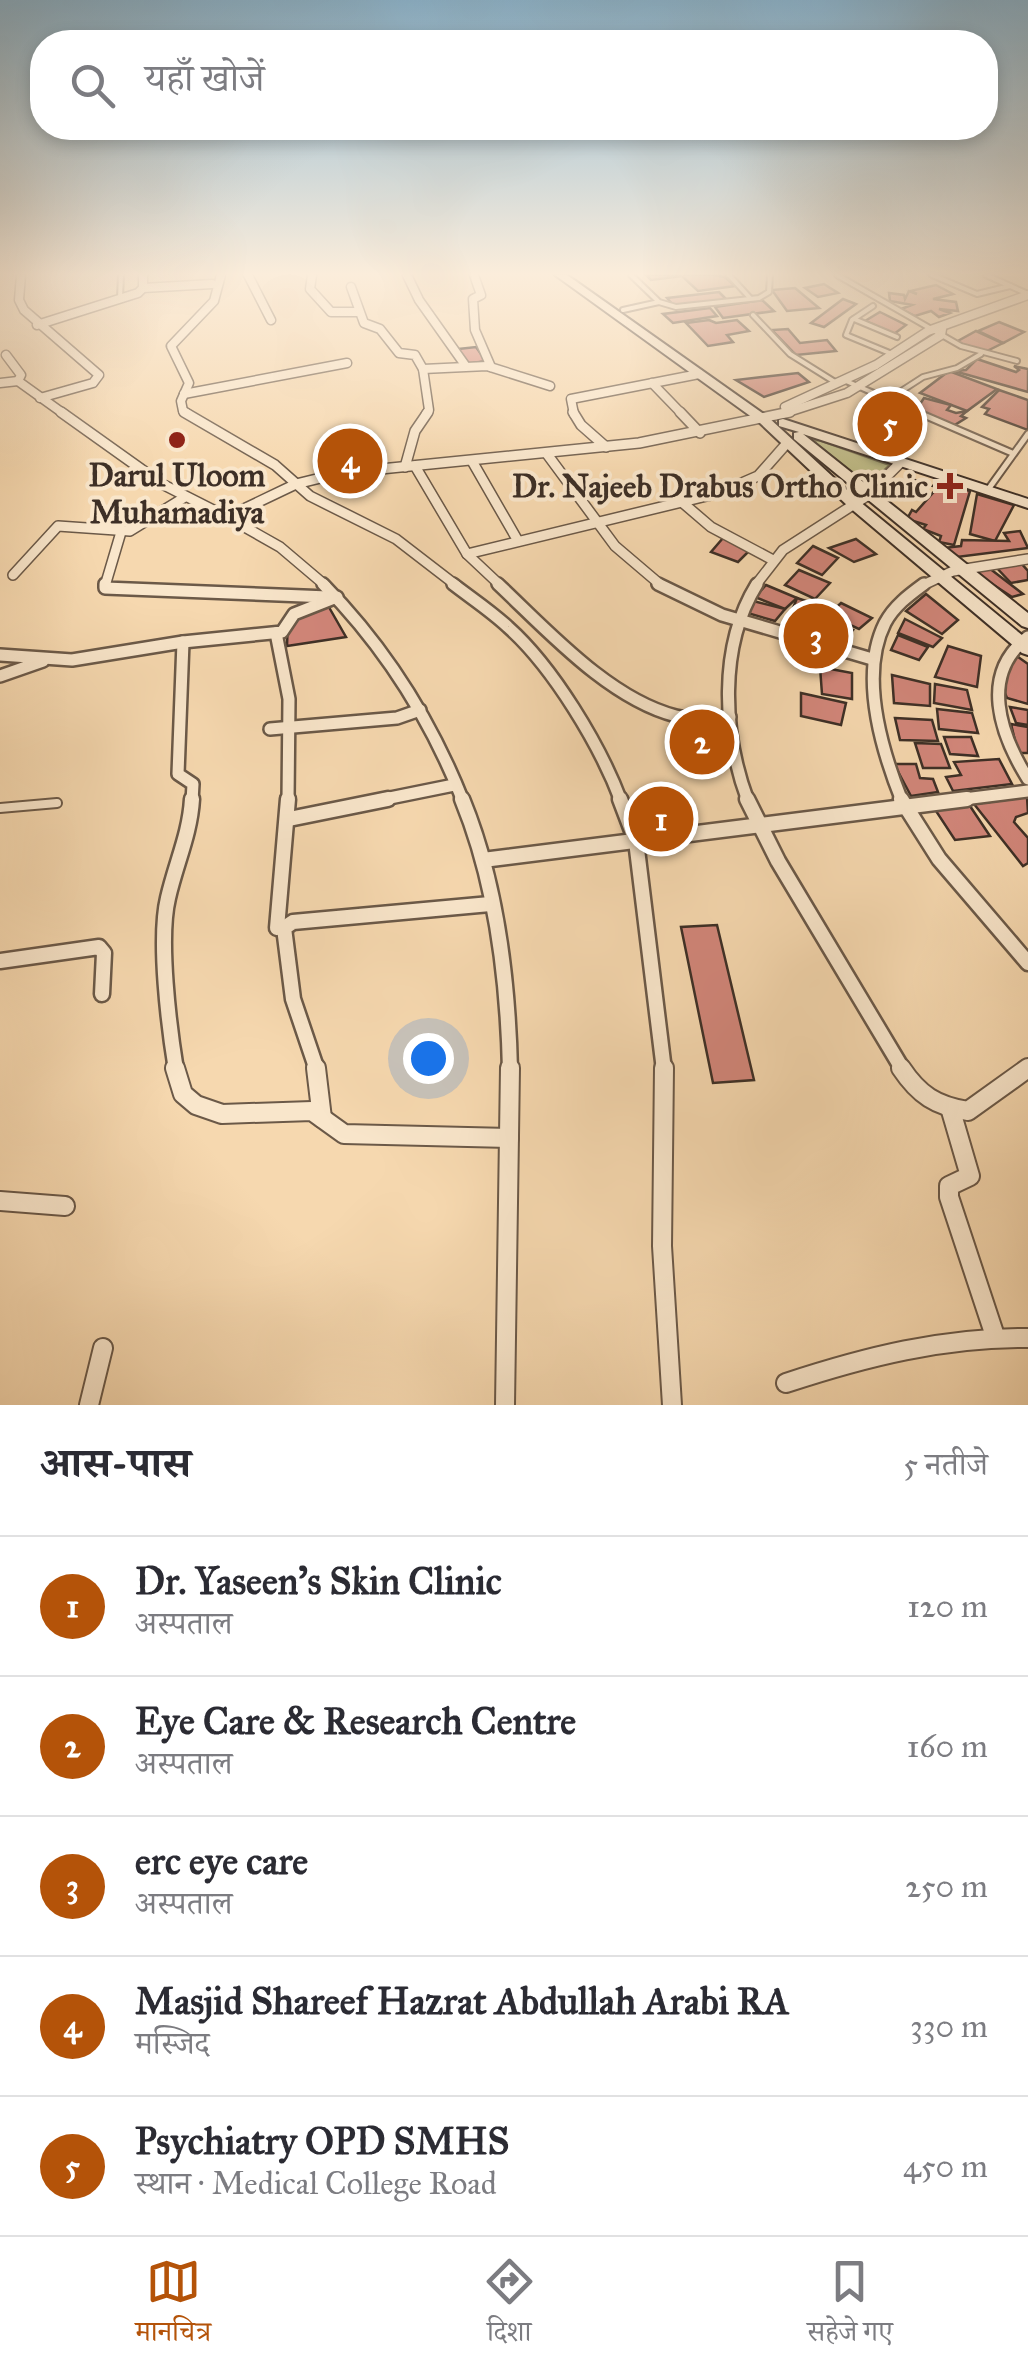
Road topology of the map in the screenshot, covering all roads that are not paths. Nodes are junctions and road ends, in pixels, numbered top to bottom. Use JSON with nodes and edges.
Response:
{"nodes":[{"id":1,"x":57,"y":341,"type":"edge"},
{"id":2,"x":176,"y":341,"type":"edge"},
{"id":3,"x":390,"y":341,"type":"edge"},
{"id":4,"x":448,"y":341,"type":"edge"},
{"id":5,"x":479,"y":341,"type":"edge"},
{"id":6,"x":652,"y":341,"type":"edge"},
{"id":7,"x":665,"y":341,"type":"edge"},
{"id":8,"x":779,"y":341,"type":"edge"},
{"id":9,"x":859,"y":341,"type":"edge"},
{"id":10,"x":920,"y":341,"type":"edge"},
{"id":11,"x":924,"y":341,"type":"edge"},
{"id":12,"x":956,"y":341,"type":"edge"},
{"id":13,"x":982,"y":354,"type":"junction"},
{"id":14,"x":6,"y":355,"type":"dead end"},
{"id":15,"x":893,"y":355,"type":"junction"},
{"id":16,"x":1017,"y":360,"type":"dead end"},
{"id":17,"x":347,"y":363,"type":"dead end"},
{"id":18,"x":465,"y":365,"type":"junction"},
{"id":19,"x":490,"y":368,"type":"junction"},
{"id":20,"x":423,"y":369,"type":"junction"},
{"id":21,"x":700,"y":374,"type":"junction"},
{"id":22,"x":18,"y":381,"type":"junction"},
{"id":23,"x":843,"y":382,"type":"junction"},
{"id":24,"x":0,"y":383,"type":"edge"},
{"id":25,"x":652,"y":383,"type":"junction"},
{"id":26,"x":550,"y":386,"type":"dead end"},
{"id":27,"x":858,"y":386,"type":"junction"},
{"id":28,"x":184,"y":394,"type":"junction"},
{"id":29,"x":40,"y":398,"type":"junction"},
{"id":30,"x":888,"y":399,"type":"junction"},
{"id":31,"x":770,"y":417,"type":"junction"},
{"id":32,"x":700,"y":433,"type":"junction"},
{"id":33,"x":1028,"y":434,"type":"edge"},
{"id":34,"x":788,"y":442,"type":"junction"},
{"id":35,"x":606,"y":447,"type":"junction"},
{"id":36,"x":1012,"y":453,"type":"junction"},
{"id":37,"x":546,"y":454,"type":"junction"},
{"id":38,"x":472,"y":460,"type":"junction"},
{"id":39,"x":899,"y":464,"type":"junction"},
{"id":40,"x":410,"y":467,"type":"junction"},
{"id":41,"x":291,"y":487,"type":"junction"},
{"id":42,"x":987,"y":491,"type":"junction"},
{"id":43,"x":185,"y":497,"type":"junction"},
{"id":44,"x":860,"y":500,"type":"junction"},
{"id":45,"x":683,"y":503,"type":"junction"},
{"id":46,"x":1028,"y":504,"type":"edge"},
{"id":47,"x":227,"y":517,"type":"junction"},
{"id":48,"x":593,"y":522,"type":"junction"},
{"id":49,"x":121,"y":532,"type":"junction"},
{"id":50,"x":518,"y":541,"type":"junction"},
{"id":51,"x":467,"y":554,"type":"junction"},
{"id":52,"x":1028,"y":559,"type":"edge"},
{"id":53,"x":773,"y":560,"type":"junction"},
{"id":54,"x":958,"y":567,"type":"junction"},
{"id":55,"x":13,"y":575,"type":"dead end"},
{"id":56,"x":939,"y":575,"type":"junction"},
{"id":57,"x":338,"y":597,"type":"junction"},
{"id":58,"x":740,"y":619,"type":"junction"},
{"id":59,"x":1028,"y":622,"type":"edge"},
{"id":60,"x":276,"y":633,"type":"junction"},
{"id":61,"x":183,"y":642,"type":"junction"},
{"id":62,"x":1025,"y":643,"type":"edge"},
{"id":63,"x":0,"y":654,"type":"edge"},
{"id":64,"x":46,"y":659,"type":"junction"},
{"id":65,"x":872,"y":659,"type":"junction"},
{"id":66,"x":0,"y":676,"type":"edge"},
{"id":67,"x":420,"y":710,"type":"junction"},
{"id":68,"x":730,"y":718,"type":"junction"},
{"id":69,"x":289,"y":727,"type":"junction"},
{"id":70,"x":270,"y":729,"type":"dead end"},
{"id":71,"x":1028,"y":779,"type":"edge"},
{"id":72,"x":454,"y":785,"type":"junction"},
{"id":73,"x":1028,"y":791,"type":"edge"},
{"id":74,"x":57,"y":804,"type":"dead end"},
{"id":75,"x":905,"y":806,"type":"junction"},
{"id":76,"x":0,"y":808,"type":"edge"},
{"id":77,"x":289,"y":820,"type":"dead end"},
{"id":78,"x":758,"y":825,"type":"junction"},
{"id":79,"x":636,"y":841,"type":"junction"},
{"id":80,"x":483,"y":860,"type":"junction"},
{"id":81,"x":490,"y":904,"type":"junction"},
{"id":82,"x":277,"y":928,"type":"dead end"},
{"id":83,"x":0,"y":961,"type":"edge"},
{"id":84,"x":1028,"y":963,"type":"edge"},
{"id":85,"x":102,"y":994,"type":"dead end"},
{"id":86,"x":1028,"y":1068,"type":"edge"},
{"id":87,"x":951,"y":1110,"type":"junction"},
{"id":88,"x":322,"y":1118,"type":"junction"},
{"id":89,"x":508,"y":1138,"type":"junction"},
{"id":90,"x":0,"y":1201,"type":"edge"},
{"id":91,"x":65,"y":1206,"type":"dead end"},
{"id":92,"x":996,"y":1336,"type":"junction"},
{"id":93,"x":1028,"y":1338,"type":"edge"},
{"id":94,"x":103,"y":1348,"type":"dead end"},
{"id":95,"x":786,"y":1383,"type":"dead end"},
{"id":96,"x":89,"y":1405,"type":"edge"},
{"id":97,"x":505,"y":1405,"type":"edge"},
{"id":98,"x":672,"y":1405,"type":"edge"}],
"edges":[{"from":1,"to":29,"type":"street"},
{"from":2,"to":28,"type":"street"},
{"from":3,"to":20,"type":"street"},
{"from":4,"to":18,"type":"street"},
{"from":5,"to":19,"type":"street"},
{"from":6,"to":21,"type":"main road"},
{"from":7,"to":31,"type":"main road"},
{"from":8,"to":23,"type":"lane"},
{"from":9,"to":15,"type":"lane"},
{"from":10,"to":15,"type":"street"},
{"from":11,"to":27,"type":"street"},
{"from":12,"to":13,"type":"lane"},
{"from":13,"to":16,"type":"lane"},
{"from":13,"to":30,"type":"lane"},
{"from":14,"to":22,"type":"street"},
{"from":15,"to":23,"type":"street"},
{"from":17,"to":28,"type":"street"},
{"from":18,"to":19,"type":"street"},
{"from":18,"to":20,"type":"street"},
{"from":19,"to":26,"type":"street"},
{"from":20,"to":40,"type":"street"},
{"from":21,"to":25,"type":"street"},
{"from":21,"to":31,"type":"main road"},
{"from":22,"to":24,"type":"street"},
{"from":22,"to":29,"type":"street"},
{"from":23,"to":27,"type":"lane"},
{"from":23,"to":31,"type":"street"},
{"from":25,"to":32,"type":"street"},
{"from":25,"to":35,"type":"street"},
{"from":27,"to":30,"type":"lane"},
{"from":27,"to":31,"type":"street"},
{"from":28,"to":41,"type":"street"},
{"from":29,"to":43,"type":"street"},
{"from":30,"to":36,"type":"lane"},
{"from":31,"to":32,"type":"street"},
{"from":31,"to":34,"type":"main road"},
{"from":31,"to":39,"type":"main road"},
{"from":31,"to":44,"type":"main road"},
{"from":32,"to":35,"type":"street"},
{"from":33,"to":36,"type":"lane"},
{"from":34,"to":44,"type":"main road"},
{"from":34,"to":45,"type":"street"},
{"from":35,"to":37,"type":"street"},
{"from":36,"to":42,"type":"lane"},
{"from":37,"to":38,"type":"street"},
{"from":37,"to":48,"type":"street"},
{"from":38,"to":40,"type":"street"},
{"from":38,"to":50,"type":"street"},
{"from":39,"to":42,"type":"main road"},
{"from":39,"to":44,"type":"street"},
{"from":40,"to":41,"type":"street"},
{"from":40,"to":51,"type":"street"},
{"from":41,"to":47,"type":"street"},
{"from":41,"to":79,"type":"street"},
{"from":42,"to":46,"type":"main road"},
{"from":43,"to":47,"type":"street"},
{"from":43,"to":49,"type":"street"},
{"from":44,"to":53,"type":"street"},
{"from":44,"to":54,"type":"main road"},
{"from":44,"to":56,"type":"main road"},
{"from":45,"to":48,"type":"street"},
{"from":45,"to":53,"type":"street"},
{"from":47,"to":57,"type":"street"},
{"from":48,"to":50,"type":"street"},
{"from":48,"to":58,"type":"street"},
{"from":49,"to":55,"type":"street"},
{"from":49,"to":57,"type":"street"},
{"from":50,"to":51,"type":"street"},
{"from":51,"to":68,"type":"street"},
{"from":52,"to":54,"type":"street"},
{"from":53,"to":58,"type":"street"},
{"from":54,"to":56,"type":"street"},
{"from":54,"to":59,"type":"main road"},
{"from":56,"to":62,"type":"main road"},
{"from":56,"to":65,"type":"street"},
{"from":57,"to":60,"type":"street"},
{"from":57,"to":67,"type":"street"},
{"from":58,"to":65,"type":"street"},
{"from":58,"to":68,"type":"street"},
{"from":60,"to":61,"type":"street"},
{"from":60,"to":69,"type":"street"},
{"from":61,"to":64,"type":"street"},
{"from":61,"to":88,"type":"street"},
{"from":62,"to":71,"type":"street"},
{"from":63,"to":64,"type":"street"},
{"from":64,"to":66,"type":"street"},
{"from":65,"to":75,"type":"street"},
{"from":67,"to":69,"type":"street"},
{"from":67,"to":72,"type":"street"},
{"from":68,"to":78,"type":"street"},
{"from":69,"to":70,"type":"street"},
{"from":69,"to":82,"type":"street"},
{"from":72,"to":77,"type":"street"},
{"from":72,"to":80,"type":"street"},
{"from":73,"to":75,"type":"street"},
{"from":74,"to":76,"type":"lane"},
{"from":75,"to":78,"type":"street"},
{"from":75,"to":84,"type":"street"},
{"from":78,"to":79,"type":"street"},
{"from":78,"to":87,"type":"street"},
{"from":79,"to":80,"type":"street"},
{"from":79,"to":98,"type":"street"},
{"from":80,"to":81,"type":"street"},
{"from":81,"to":88,"type":"street"},
{"from":81,"to":89,"type":"street"},
{"from":83,"to":85,"type":"street"},
{"from":86,"to":87,"type":"street"},
{"from":87,"to":92,"type":"street"},
{"from":88,"to":89,"type":"street"},
{"from":89,"to":97,"type":"street"},
{"from":90,"to":91,"type":"street"},
{"from":92,"to":93,"type":"street"},
{"from":92,"to":95,"type":"street"},
{"from":94,"to":96,"type":"street"}]}
